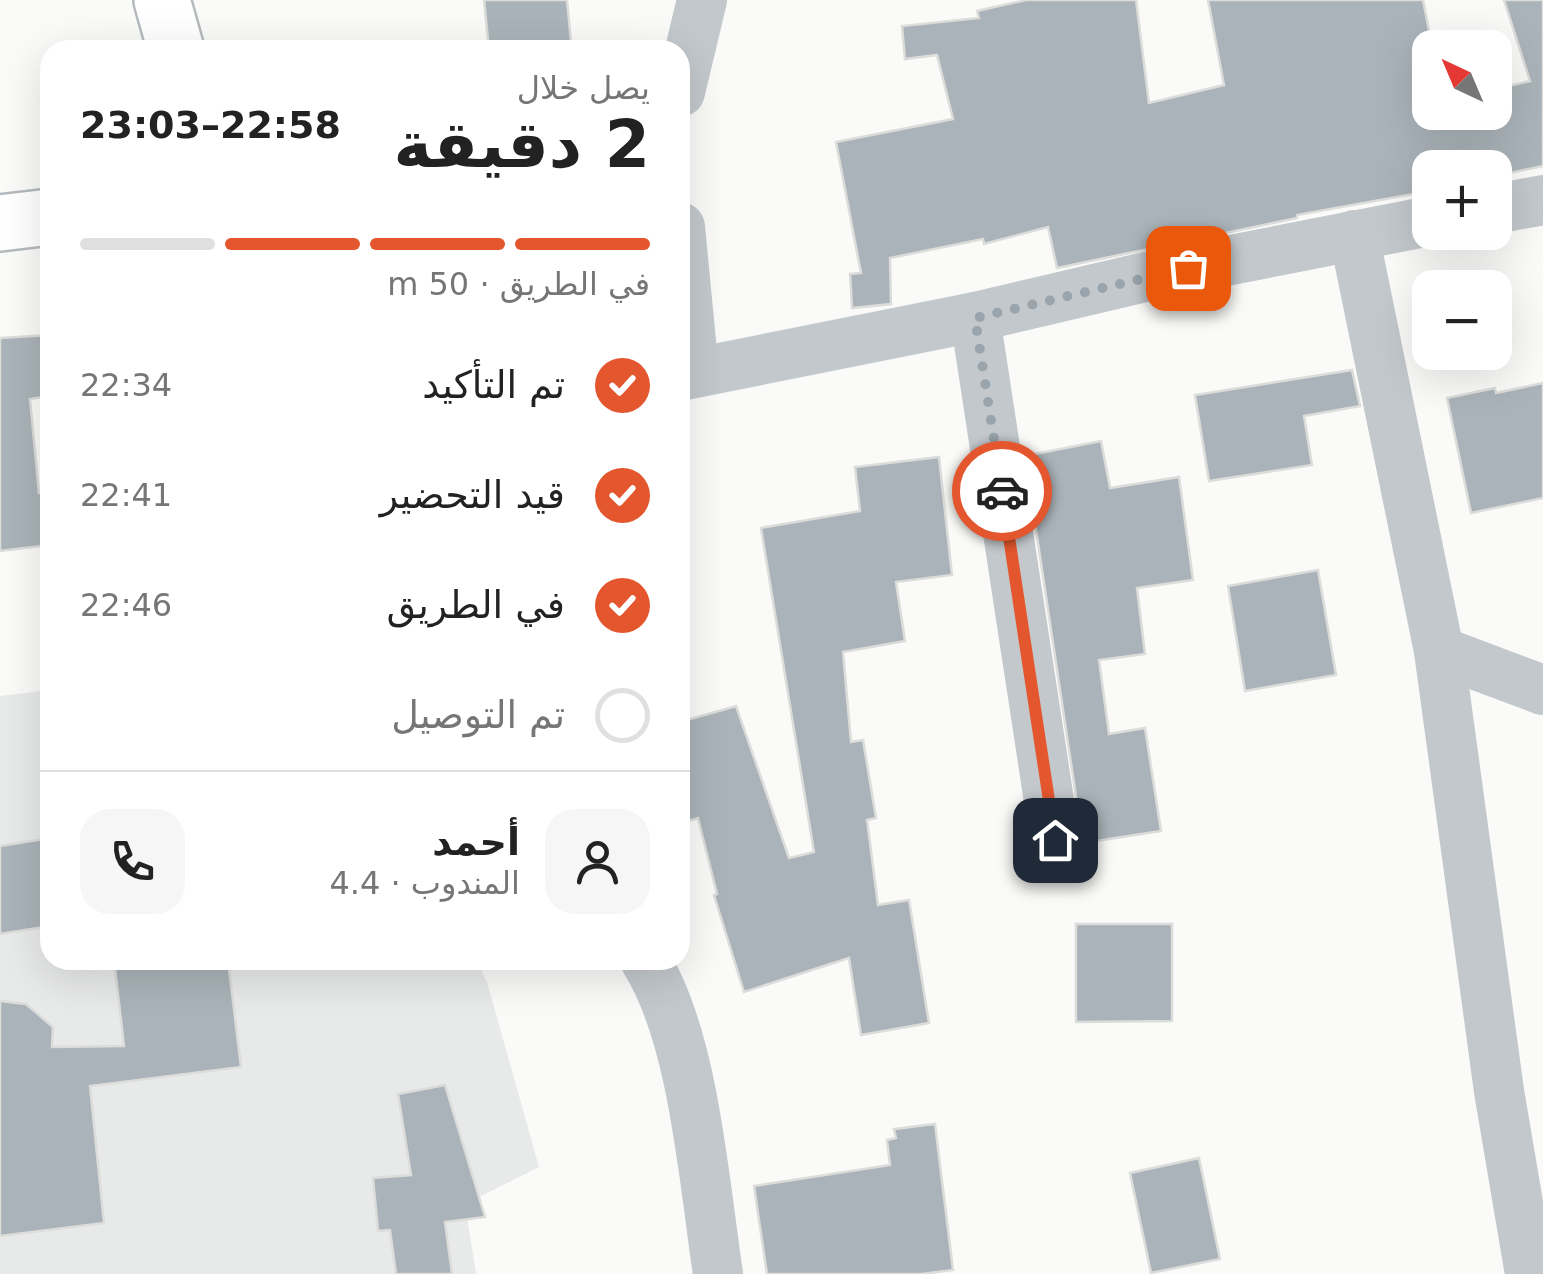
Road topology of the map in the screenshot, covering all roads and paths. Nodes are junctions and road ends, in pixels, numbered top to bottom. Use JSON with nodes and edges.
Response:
{"nodes":[{"id":1,"x":162,"y":0,"type":"edge"},
{"id":2,"x":702,"y":0,"type":"edge"},
{"id":3,"x":173,"y":40,"type":"edge"},
{"id":4,"x":690,"y":50,"type":"edge"},
{"id":5,"x":1543,"y":200,"type":"edge"},
{"id":6,"x":1512,"y":206,"type":"edge"},
{"id":7,"x":40,"y":218,"type":"edge"},
{"id":8,"x":0,"y":223,"type":"edge"},
{"id":9,"x":1412,"y":224,"type":"edge"},
{"id":10,"x":1354,"y":234,"type":"junction"},
{"id":11,"x":975,"y":318,"type":"junction"},
{"id":12,"x":690,"y":373,"type":"edge"},
{"id":13,"x":1439,"y":651,"type":"junction"},
{"id":14,"x":1543,"y":690,"type":"edge"},
{"id":15,"x":1055,"y":840,"type":"dead end"},
{"id":16,"x":650,"y":970,"type":"edge"},
{"id":17,"x":718,"y":1274,"type":"edge"},
{"id":18,"x":1530,"y":1274,"type":"edge"}],
"edges":[{"from":1,"to":3,"type":"main road"},
{"from":2,"to":4,"type":"street"},
{"from":5,"to":6,"type":"street"},
{"from":7,"to":8,"type":"main road"},
{"from":9,"to":10,"type":"street"},
{"from":10,"to":11,"type":"street"},
{"from":10,"to":13,"type":"street"},
{"from":11,"to":12,"type":"street"},
{"from":11,"to":15,"type":"street"},
{"from":13,"to":14,"type":"street"},
{"from":13,"to":18,"type":"street"},
{"from":16,"to":17,"type":"street"}]}
